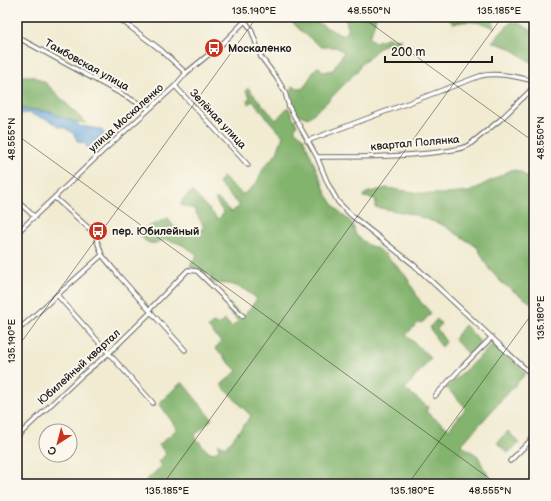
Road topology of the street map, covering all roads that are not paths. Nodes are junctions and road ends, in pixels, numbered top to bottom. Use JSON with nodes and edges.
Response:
{"nodes":[{"id":1,"x":117,"y":17,"type":"edge"},
{"id":2,"x":248,"y":17,"type":"edge"},
{"id":3,"x":245,"y":22,"type":"junction"},
{"id":4,"x":17,"y":37,"type":"edge"},
{"id":5,"x":186,"y":73,"type":"junction"},
{"id":6,"x":534,"y":81,"type":"edge"},
{"id":7,"x":175,"y":86,"type":"junction"},
{"id":8,"x":149,"y":109,"type":"junction"},
{"id":9,"x":307,"y":141,"type":"junction"},
{"id":10,"x":317,"y":157,"type":"junction"},
{"id":11,"x":248,"y":165,"type":"dead end"},
{"id":12,"x":55,"y":198,"type":"junction"},
{"id":13,"x":17,"y":200,"type":"edge"},
{"id":14,"x":35,"y":217,"type":"junction"},
{"id":15,"x":17,"y":233,"type":"edge"},
{"id":16,"x":102,"y":255,"type":"junction"},
{"id":17,"x":57,"y":295,"type":"junction"},
{"id":18,"x":150,"y":311,"type":"junction"},
{"id":19,"x":243,"y":316,"type":"dead end"},
{"id":20,"x":17,"y":331,"type":"edge"},
{"id":21,"x":492,"y":338,"type":"junction"},
{"id":22,"x":185,"y":350,"type":"dead end"},
{"id":23,"x":109,"y":353,"type":"junction"},
{"id":24,"x":534,"y":377,"type":"edge"},
{"id":25,"x":435,"y":396,"type":"dead end"},
{"id":26,"x":153,"y":402,"type":"dead end"},
{"id":27,"x":19,"y":435,"type":"dead end"},
{"id":28,"x":534,"y":437,"type":"edge"},
{"id":29,"x":510,"y":461,"type":"dead end"},
{"id":30,"x":17,"y":481,"type":"edge"},
{"id":31,"x":19,"y":484,"type":"edge"}],
"edges":[{"from":1,"to":5,"type":"street"},
{"from":2,"to":3,"type":"street","name":"улица Москаленко"},
{"from":3,"to":5,"type":"street","name":"улица Москаленко"},
{"from":3,"to":9,"type":"street"},
{"from":4,"to":8,"type":"street","name":"Тамбовская улица"},
{"from":5,"to":7,"type":"street","name":"улица Москаленко"},
{"from":6,"to":9,"type":"street","name":"квартал Полянка"},
{"from":6,"to":10,"type":"street","name":"квартал Полянка"},
{"from":7,"to":8,"type":"street","name":"улица Москаленко"},
{"from":7,"to":11,"type":"street","name":"Зелёная улица"},
{"from":8,"to":12,"type":"street","name":"улица Москаленко"},
{"from":9,"to":10,"type":"street"},
{"from":10,"to":21,"type":"street"},
{"from":12,"to":14,"type":"street","name":"улица Москаленко"},
{"from":12,"to":16,"type":"street"},
{"from":13,"to":14,"type":"street"},
{"from":14,"to":15,"type":"street","name":"улица Москаленко"},
{"from":16,"to":17,"type":"street"},
{"from":16,"to":18,"type":"street"},
{"from":17,"to":20,"type":"street"},
{"from":17,"to":23,"type":"street"},
{"from":18,"to":19,"type":"street","name":"Юбилейный квартал"},
{"from":18,"to":22,"type":"street"},
{"from":18,"to":23,"type":"street","name":"Юбилейный квартал"},
{"from":21,"to":24,"type":"street"},
{"from":21,"to":25,"type":"street"},
{"from":23,"to":26,"type":"street"},
{"from":23,"to":27,"type":"street","name":"Юбилейный квартал"},
{"from":28,"to":29,"type":"street"},
{"from":30,"to":31,"type":"street"}]}
